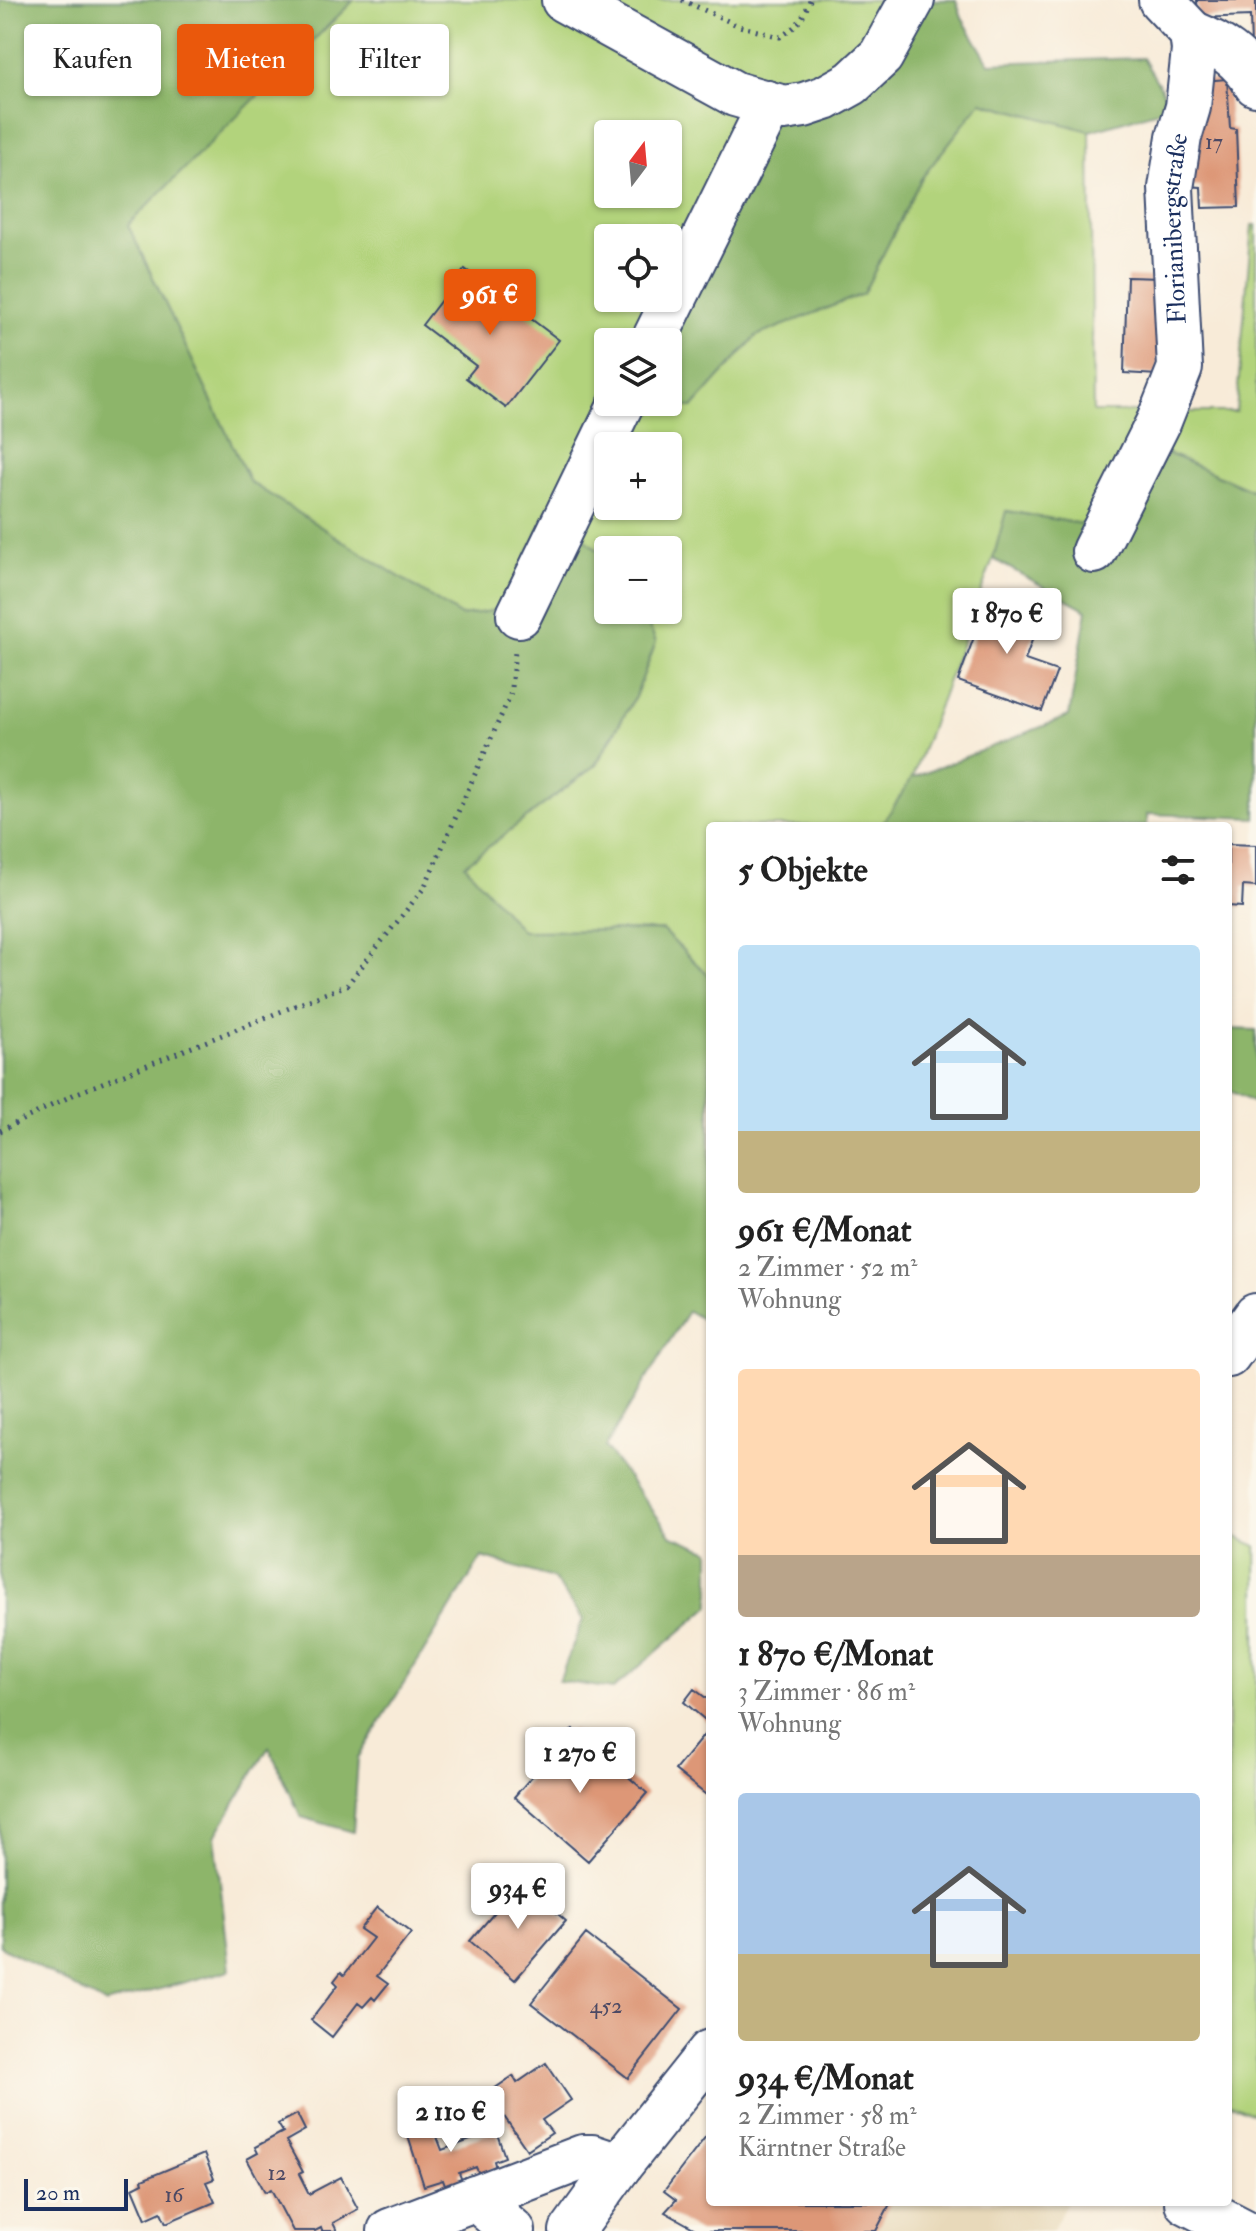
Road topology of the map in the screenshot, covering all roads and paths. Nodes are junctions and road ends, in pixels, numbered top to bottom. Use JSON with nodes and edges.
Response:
{"nodes":[{"id":1,"x":564,"y":0,"type":"edge"},
{"id":2,"x":682,"y":0,"type":"edge"},
{"id":3,"x":810,"y":0,"type":"edge"},
{"id":4,"x":912,"y":0,"type":"edge"},
{"id":5,"x":1161,"y":0,"type":"edge"},
{"id":6,"x":1192,"y":33,"type":"junction"},
{"id":7,"x":1256,"y":84,"type":"edge"},
{"id":8,"x":766,"y":103,"type":"junction"},
{"id":9,"x":660,"y":328,"type":"edge"},
{"id":10,"x":615,"y":416,"type":"edge"},
{"id":11,"x":1094,"y":551,"type":"dead end"},
{"id":12,"x":519,"y":615,"type":"joint"},
{"id":13,"x":0,"y":1131,"type":"edge"},
{"id":14,"x":1256,"y":1316,"type":"edge"},
{"id":15,"x":1232,"y":1349,"type":"edge"},
{"id":16,"x":706,"y":2057,"type":"edge"},
{"id":17,"x":619,"y":2166,"type":"junction"},
{"id":18,"x":475,"y":2198,"type":"junction"},
{"id":19,"x":1195,"y":2206,"type":"edge"},
{"id":20,"x":390,"y":2231,"type":"edge"},
{"id":21,"x":513,"y":2231,"type":"edge"},
{"id":22,"x":572,"y":2231,"type":"edge"},
{"id":23,"x":1243,"y":2231,"type":"edge"}],
"edges":[{"from":1,"to":8,"type":"street"},
{"from":2,"to":3,"type":"path"},
{"from":4,"to":8,"type":"street"},
{"from":5,"to":6,"type":"street"},
{"from":6,"to":7,"type":"street"},
{"from":6,"to":11,"type":"street","name":"Florianibergstraße"},
{"from":8,"to":9,"type":"street"},
{"from":10,"to":12,"type":"street"},
{"from":12,"to":13,"type":"path"},
{"from":14,"to":15,"type":"street"},
{"from":16,"to":17,"type":"street"},
{"from":17,"to":18,"type":"street"},
{"from":17,"to":22,"type":"street"},
{"from":18,"to":20,"type":"street"},
{"from":18,"to":21,"type":"street"},
{"from":19,"to":23,"type":"street"}]}
